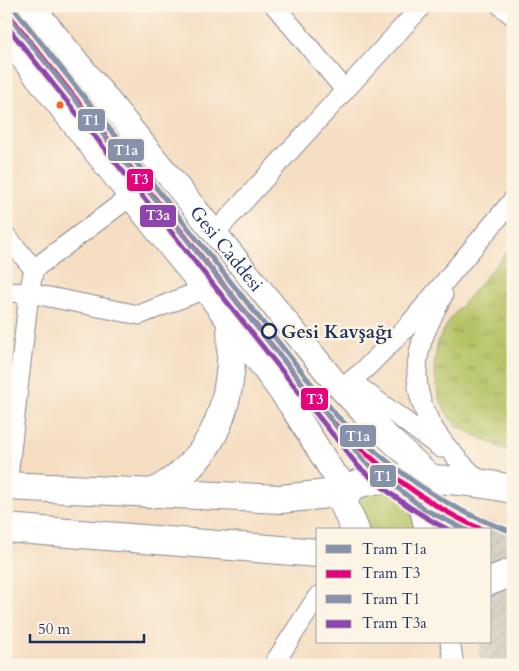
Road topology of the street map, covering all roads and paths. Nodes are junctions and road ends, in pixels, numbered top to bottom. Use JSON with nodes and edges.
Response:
{"nodes":[{"id":1,"x":32,"y":6,"type":"edge"},
{"id":2,"x":276,"y":6,"type":"edge"},
{"id":3,"x":422,"y":6,"type":"edge"},
{"id":4,"x":501,"y":6,"type":"edge"},
{"id":5,"x":513,"y":16,"type":"edge"},
{"id":6,"x":6,"y":36,"type":"edge"},
{"id":7,"x":345,"y":90,"type":"junction"},
{"id":8,"x":130,"y":196,"type":"junction"},
{"id":9,"x":513,"y":200,"type":"edge"},
{"id":10,"x":214,"y":234,"type":"junction"},
{"id":11,"x":6,"y":236,"type":"edge"},
{"id":12,"x":458,"y":265,"type":"junction"},
{"id":13,"x":34,"y":269,"type":"junction"},
{"id":14,"x":205,"y":289,"type":"junction"},
{"id":15,"x":6,"y":292,"type":"edge"},
{"id":16,"x":29,"y":293,"type":"junction"},
{"id":17,"x":232,"y":325,"type":"junction"},
{"id":18,"x":346,"y":386,"type":"junction"},
{"id":19,"x":454,"y":458,"type":"junction"},
{"id":20,"x":405,"y":480,"type":"junction"},
{"id":21,"x":435,"y":480,"type":"junction"},
{"id":22,"x":482,"y":483,"type":"junction"},
{"id":23,"x":6,"y":486,"type":"edge"},
{"id":24,"x":513,"y":489,"type":"edge"},
{"id":25,"x":341,"y":491,"type":"junction"},
{"id":26,"x":150,"y":494,"type":"junction"},
{"id":27,"x":6,"y":528,"type":"edge"},
{"id":28,"x":354,"y":528,"type":"edge"},
{"id":29,"x":429,"y":528,"type":"edge"},
{"id":30,"x":316,"y":553,"type":"edge"},
{"id":31,"x":492,"y":565,"type":"edge"},
{"id":32,"x":513,"y":568,"type":"edge"},
{"id":33,"x":513,"y":572,"type":"edge"},
{"id":34,"x":492,"y":580,"type":"edge"},
{"id":35,"x":316,"y":599,"type":"edge"},
{"id":36,"x":451,"y":644,"type":"edge"},
{"id":37,"x":456,"y":663,"type":"edge"},
{"id":38,"x":273,"y":665,"type":"edge"}],
"edges":[{"from":1,"to":10,"type":"main road","name":"Gesi Caddesi"},
{"from":2,"to":7,"type":"street"},
{"from":3,"to":7,"type":"street"},
{"from":4,"to":5,"type":"street"},
{"from":6,"to":8,"type":"main road"},
{"from":7,"to":10,"type":"street"},
{"from":8,"to":13,"type":"street"},
{"from":8,"to":14,"type":"main road"},
{"from":9,"to":12,"type":"street"},
{"from":10,"to":18,"type":"main road","name":"Gesi Caddesi"},
{"from":11,"to":13,"type":"street"},
{"from":12,"to":18,"type":"street"},
{"from":12,"to":19,"type":"street"},
{"from":13,"to":16,"type":"street"},
{"from":14,"to":16,"type":"street"},
{"from":14,"to":17,"type":"main road"},
{"from":15,"to":16,"type":"street"},
{"from":16,"to":23,"type":"street"},
{"from":17,"to":25,"type":"main road"},
{"from":17,"to":26,"type":"highway"},
{"from":18,"to":19,"type":"street"},
{"from":18,"to":21,"type":"main road","name":"Gesi Caddesi"},
{"from":19,"to":22,"type":"street"},
{"from":20,"to":21,"type":"highway"},
{"from":20,"to":25,"type":"highway"},
{"from":20,"to":29,"type":"highway"},
{"from":21,"to":22,"type":"highway"},
{"from":22,"to":24,"type":"highway"},
{"from":23,"to":26,"type":"highway"},
{"from":25,"to":26,"type":"highway"},
{"from":25,"to":28,"type":"highway"},
{"from":27,"to":30,"type":"highway"},
{"from":31,"to":32,"type":"highway"},
{"from":33,"to":34,"type":"highway"},
{"from":35,"to":38,"type":"street"},
{"from":36,"to":37,"type":"street"}]}
